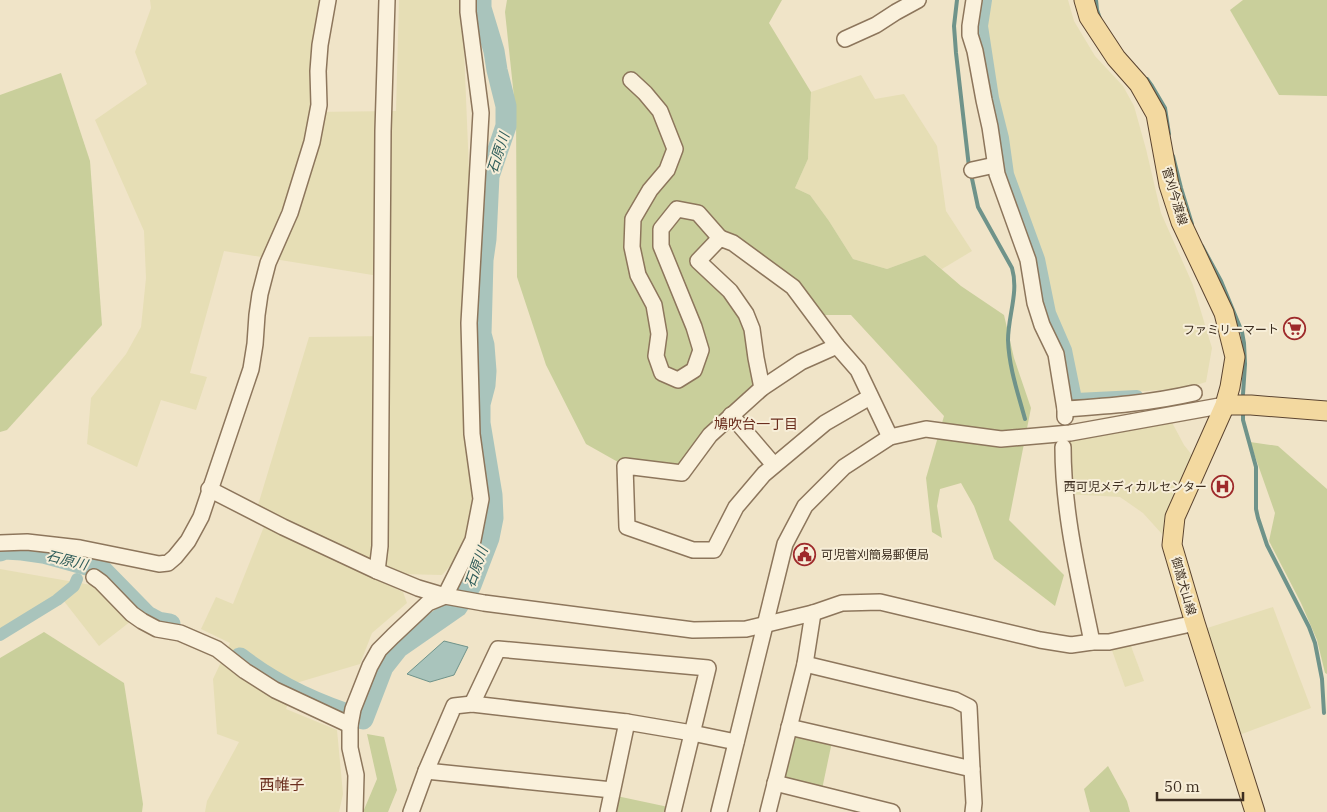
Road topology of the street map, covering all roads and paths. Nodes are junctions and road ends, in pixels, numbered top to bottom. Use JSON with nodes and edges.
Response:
{"nodes":[{"id":1,"x":328,"y":0,"type":"edge"},
{"id":2,"x":387,"y":0,"type":"edge"},
{"id":3,"x":468,"y":0,"type":"edge"},
{"id":4,"x":918,"y":0,"type":"edge"},
{"id":5,"x":974,"y":0,"type":"edge"},
{"id":6,"x":1084,"y":0,"type":"edge"},
{"id":7,"x":845,"y":39,"type":"dead end"},
{"id":8,"x":631,"y":80,"type":"dead end"},
{"id":9,"x":995,"y":165,"type":"junction"},
{"id":10,"x":972,"y":170,"type":"dead end"},
{"id":11,"x":720,"y":238,"type":"junction"},
{"id":12,"x":838,"y":346,"type":"junction"},
{"id":13,"x":762,"y":388,"type":"junction"},
{"id":14,"x":1194,"y":393,"type":"dead end"},
{"id":15,"x":870,"y":397,"type":"junction"},
{"id":16,"x":1225,"y":404,"type":"junction"},
{"id":17,"x":1327,"y":411,"type":"edge"},
{"id":18,"x":731,"y":416,"type":"junction"},
{"id":19,"x":890,"y":437,"type":"junction"},
{"id":20,"x":1063,"y":447,"type":"dead end"},
{"id":21,"x":774,"y":465,"type":"junction"},
{"id":22,"x":209,"y":489,"type":"junction"},
{"id":23,"x":0,"y":543,"type":"edge"},
{"id":24,"x":377,"y":571,"type":"junction"},
{"id":25,"x":94,"y":578,"type":"dead end"},
{"id":26,"x":445,"y":596,"type":"junction"},
{"id":27,"x":813,"y":613,"type":"junction"},
{"id":28,"x":1195,"y":623,"type":"junction"},
{"id":29,"x":766,"y":624,"type":"junction"},
{"id":30,"x":1092,"y":642,"type":"junction"},
{"id":31,"x":804,"y":664,"type":"junction"},
{"id":32,"x":472,"y":704,"type":"junction"},
{"id":33,"x":627,"y":722,"type":"junction"},
{"id":34,"x":350,"y":725,"type":"junction"},
{"id":35,"x":790,"y":727,"type":"junction"},
{"id":36,"x":692,"y":733,"type":"junction"},
{"id":37,"x":736,"y":742,"type":"junction"},
{"id":38,"x":972,"y":768,"type":"junction"},
{"id":39,"x":426,"y":771,"type":"junction"},
{"id":40,"x":775,"y":783,"type":"junction"},
{"id":41,"x":612,"y":790,"type":"junction"},
{"id":42,"x":354,"y":812,"type":"edge"},
{"id":43,"x":411,"y":812,"type":"edge"},
{"id":44,"x":608,"y":812,"type":"edge"},
{"id":45,"x":672,"y":812,"type":"edge"},
{"id":46,"x":719,"y":812,"type":"edge"},
{"id":47,"x":768,"y":812,"type":"edge"},
{"id":48,"x":892,"y":812,"type":"edge"},
{"id":49,"x":973,"y":812,"type":"edge"},
{"id":50,"x":1255,"y":812,"type":"edge"}],
"edges":[{"from":1,"to":22,"type":"street"},
{"from":2,"to":24,"type":"street"},
{"from":3,"to":26,"type":"street"},
{"from":4,"to":7,"type":"street"},
{"from":5,"to":9,"type":"street"},
{"from":6,"to":16,"type":"main road","name":"菅刈今渡線"},
{"from":8,"to":11,"type":"street"},
{"from":9,"to":10,"type":"street"},
{"from":9,"to":14,"type":"street"},
{"from":11,"to":12,"type":"street"},
{"from":11,"to":13,"type":"street"},
{"from":12,"to":13,"type":"street"},
{"from":12,"to":15,"type":"street"},
{"from":13,"to":18,"type":"street"},
{"from":15,"to":19,"type":"street"},
{"from":15,"to":21,"type":"street"},
{"from":16,"to":17,"type":"main road"},
{"from":16,"to":19,"type":"street"},
{"from":16,"to":28,"type":"main road","name":"御嵩犬山線"},
{"from":18,"to":21,"type":"street"},
{"from":18,"to":21,"type":"street"},
{"from":19,"to":29,"type":"street"},
{"from":20,"to":30,"type":"street"},
{"from":22,"to":23,"type":"street"},
{"from":22,"to":24,"type":"street"},
{"from":24,"to":26,"type":"street"},
{"from":25,"to":34,"type":"street"},
{"from":26,"to":29,"type":"street"},
{"from":26,"to":34,"type":"street"},
{"from":27,"to":29,"type":"street"},
{"from":27,"to":30,"type":"street"},
{"from":27,"to":31,"type":"street"},
{"from":28,"to":30,"type":"street"},
{"from":28,"to":50,"type":"main road","name":"御嵩犬山線"},
{"from":29,"to":37,"type":"street"},
{"from":31,"to":35,"type":"street"},
{"from":31,"to":38,"type":"street"},
{"from":32,"to":33,"type":"street"},
{"from":32,"to":36,"type":"street"},
{"from":32,"to":39,"type":"street"},
{"from":33,"to":36,"type":"street"},
{"from":33,"to":41,"type":"street"},
{"from":34,"to":42,"type":"street"},
{"from":35,"to":38,"type":"street"},
{"from":35,"to":40,"type":"street"},
{"from":36,"to":37,"type":"street"},
{"from":36,"to":45,"type":"street"},
{"from":37,"to":46,"type":"street"},
{"from":38,"to":49,"type":"street"},
{"from":39,"to":41,"type":"street"},
{"from":39,"to":43,"type":"street"},
{"from":40,"to":47,"type":"street"},
{"from":40,"to":48,"type":"street"},
{"from":41,"to":44,"type":"street"}]}
